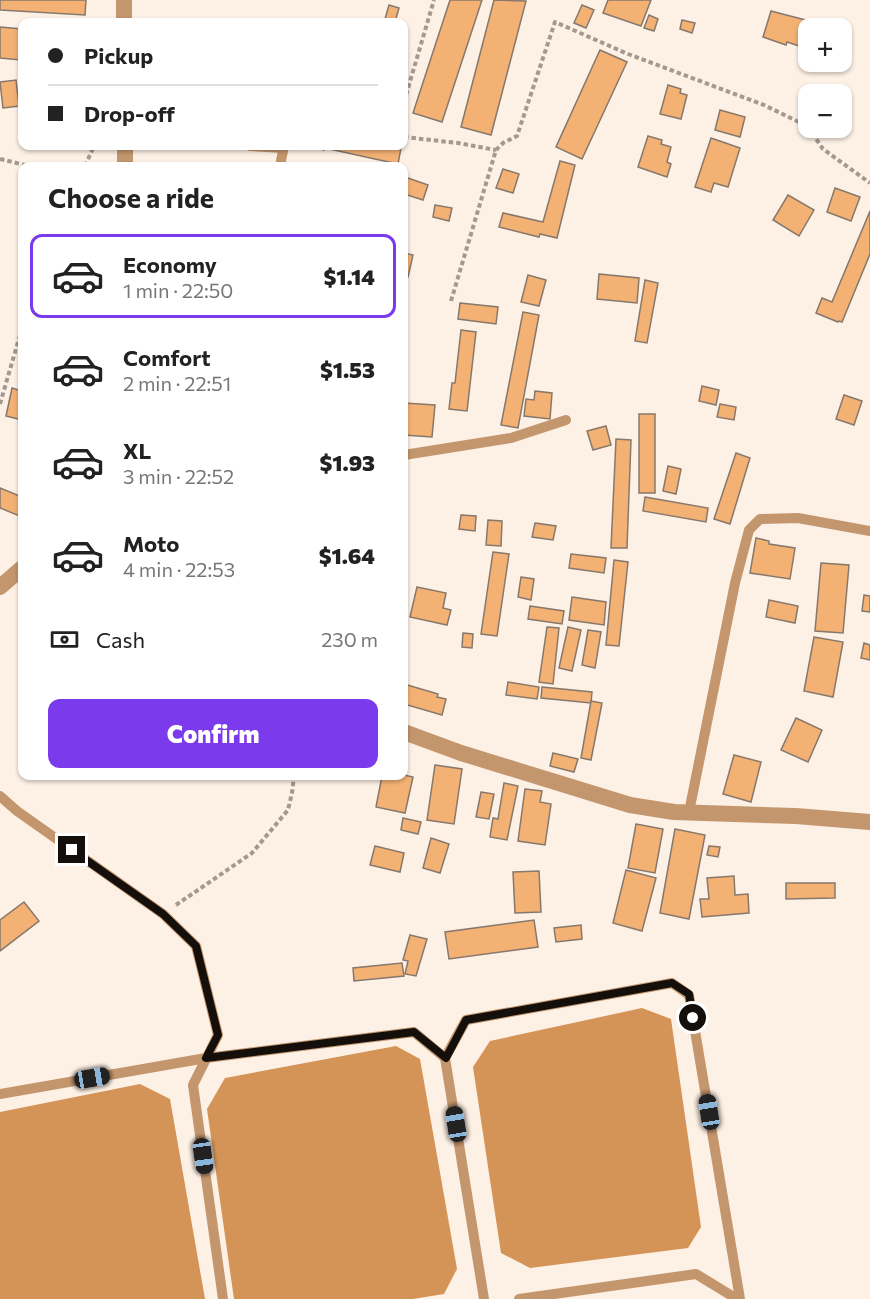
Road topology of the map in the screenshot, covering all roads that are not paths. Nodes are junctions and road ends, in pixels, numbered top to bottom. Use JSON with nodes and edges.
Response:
{"nodes":[{"id":1,"x":124,"y":0,"type":"edge"},
{"id":2,"x":124,"y":18,"type":"edge"},
{"id":3,"x":566,"y":420,"type":"dead end"},
{"id":4,"x":408,"y":454,"type":"edge"},
{"id":5,"x":870,"y":531,"type":"edge"},
{"id":6,"x":18,"y":571,"type":"edge"},
{"id":7,"x":0,"y":586,"type":"edge"},
{"id":8,"x":408,"y":733,"type":"edge"},
{"id":9,"x":0,"y":796,"type":"edge"},
{"id":10,"x":689,"y":812,"type":"junction"},
{"id":11,"x":870,"y":822,"type":"edge"},
{"id":12,"x":206,"y":1058,"type":"junction"},
{"id":13,"x":446,"y":1058,"type":"junction"},
{"id":14,"x":0,"y":1094,"type":"edge"},
{"id":15,"x":223,"y":1299,"type":"edge"},
{"id":16,"x":484,"y":1299,"type":"edge"},
{"id":17,"x":519,"y":1299,"type":"edge"},
{"id":18,"x":738,"y":1299,"type":"edge"}],
"edges":[{"from":1,"to":2,"type":"street"},
{"from":3,"to":4,"type":"lane"},
{"from":5,"to":10,"type":"lane"},
{"from":6,"to":7,"type":"street"},
{"from":8,"to":10,"type":"street"},
{"from":9,"to":12,"type":"lane"},
{"from":10,"to":11,"type":"street"},
{"from":12,"to":13,"type":"lane"},
{"from":12,"to":14,"type":"lane"},
{"from":12,"to":15,"type":"lane"},
{"from":13,"to":16,"type":"lane"},
{"from":13,"to":18,"type":"lane"},
{"from":17,"to":18,"type":"lane"}]}
